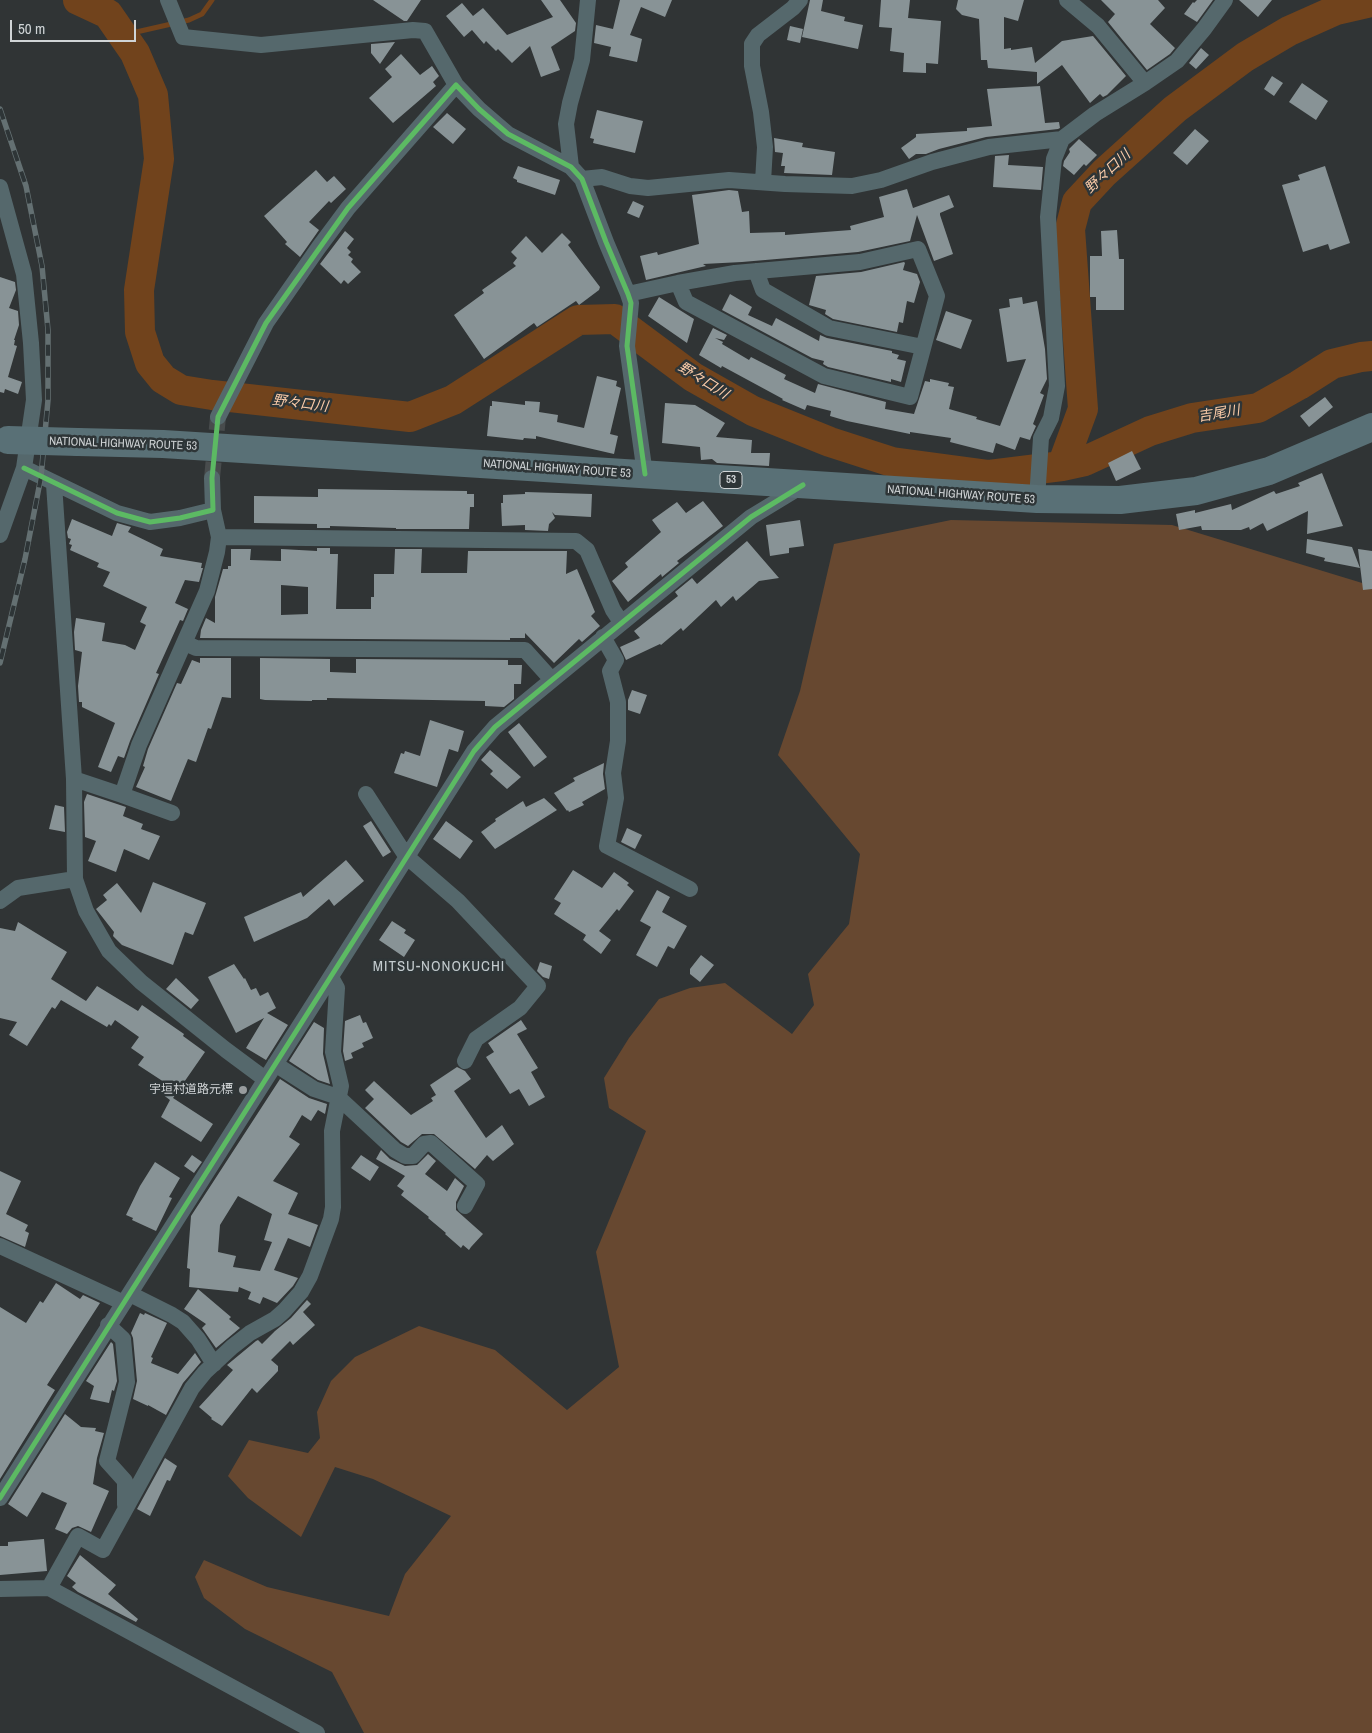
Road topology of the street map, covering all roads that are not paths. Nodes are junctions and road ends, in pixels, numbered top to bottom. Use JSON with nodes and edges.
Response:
{"nodes":[{"id":1,"x":168,"y":0,"type":"edge"},
{"id":2,"x":588,"y":0,"type":"edge"},
{"id":3,"x":800,"y":0,"type":"edge"},
{"id":4,"x":1067,"y":0,"type":"edge"},
{"id":5,"x":1225,"y":0,"type":"edge"},
{"id":6,"x":1146,"y":83,"type":"junction"},
{"id":7,"x":456,"y":85,"type":"junction"},
{"id":8,"x":1062,"y":139,"type":"junction"},
{"id":9,"x":576,"y":173,"type":"junction"},
{"id":10,"x":763,"y":182,"type":"junction"},
{"id":11,"x":0,"y":187,"type":"edge"},
{"id":12,"x":756,"y":271,"type":"junction"},
{"id":13,"x":678,"y":283,"type":"junction"},
{"id":14,"x":630,"y":298,"type":"junction"},
{"id":15,"x":923,"y":347,"type":"junction"},
{"id":16,"x":220,"y":412,"type":"tunnel mouth"},
{"id":17,"x":1372,"y":427,"type":"edge"},
{"id":18,"x":4,"y":441,"type":"edge"},
{"id":19,"x":24,"y":468,"type":"junction"},
{"id":20,"x":646,"y":474,"type":"junction"},
{"id":21,"x":212,"y":478,"type":"tunnel mouth"},
{"id":22,"x":54,"y":484,"type":"junction"},
{"id":23,"x":804,"y":485,"type":"junction"},
{"id":24,"x":1038,"y":490,"type":"junction"},
{"id":25,"x":213,"y":510,"type":"junction"},
{"id":26,"x":0,"y":535,"type":"edge"},
{"id":27,"x":219,"y":537,"type":"junction"},
{"id":28,"x":622,"y":622,"type":"junction"},
{"id":29,"x":603,"y":637,"type":"junction"},
{"id":30,"x":185,"y":643,"type":"junction"},
{"id":31,"x":552,"y":680,"type":"junction"},
{"id":32,"x":74,"y":779,"type":"junction"},
{"id":33,"x":366,"y":794,"type":"dead end"},
{"id":34,"x":122,"y":795,"type":"junction"},
{"id":35,"x":172,"y":813,"type":"dead end"},
{"id":36,"x":406,"y":856,"type":"junction"},
{"id":37,"x":75,"y":879,"type":"junction"},
{"id":38,"x":690,"y":889,"type":"dead end"},
{"id":39,"x":0,"y":901,"type":"edge"},
{"id":40,"x":331,"y":977,"type":"junction"},
{"id":41,"x":466,"y":1061,"type":"dead end"},
{"id":42,"x":275,"y":1064,"type":"junction"},
{"id":43,"x":265,"y":1079,"type":"junction"},
{"id":44,"x":338,"y":1097,"type":"junction"},
{"id":45,"x":465,"y":1206,"type":"dead end"},
{"id":46,"x":0,"y":1246,"type":"edge"},
{"id":47,"x":127,"y":1298,"type":"junction"},
{"id":48,"x":108,"y":1325,"type":"junction"},
{"id":49,"x":214,"y":1364,"type":"junction"},
{"id":50,"x":0,"y":1498,"type":"edge"},
{"id":51,"x":124,"y":1509,"type":"junction"},
{"id":52,"x":48,"y":1588,"type":"junction"},
{"id":53,"x":0,"y":1589,"type":"edge"},
{"id":54,"x":317,"y":1733,"type":"edge"}],
"edges":[{"from":1,"to":7,"type":"street"},
{"from":2,"to":9,"type":"street"},
{"from":3,"to":10,"type":"street"},
{"from":4,"to":6,"type":"street"},
{"from":5,"to":6,"type":"street"},
{"from":6,"to":8,"type":"street"},
{"from":7,"to":9,"type":"street"},
{"from":7,"to":16,"type":"street"},
{"from":8,"to":10,"type":"street"},
{"from":8,"to":24,"type":"street"},
{"from":9,"to":10,"type":"street"},
{"from":9,"to":14,"type":"street"},
{"from":11,"to":19,"type":"street"},
{"from":12,"to":13,"type":"street"},
{"from":12,"to":15,"type":"street"},
{"from":12,"to":15,"type":"street"},
{"from":13,"to":14,"type":"street"},
{"from":13,"to":15,"type":"street"},
{"from":14,"to":20,"type":"street"},
{"from":17,"to":24,"type":"highway","name":"NATIONAL HIGHWAY ROUTE 53","number":"53"},
{"from":18,"to":20,"type":"highway","name":"NATIONAL HIGHWAY ROUTE 53","number":"53","bridge":true},
{"from":19,"to":22,"type":"street"},
{"from":19,"to":26,"type":"street"},
{"from":20,"to":23,"type":"highway","name":"NATIONAL HIGHWAY ROUTE 53","number":"53"},
{"from":21,"to":25,"type":"street"},
{"from":22,"to":25,"type":"street"},
{"from":22,"to":32,"type":"street"},
{"from":23,"to":24,"type":"highway","name":"NATIONAL HIGHWAY ROUTE 53","number":"53"},
{"from":23,"to":28,"type":"street"},
{"from":25,"to":27,"type":"street"},
{"from":27,"to":28,"type":"street"},
{"from":27,"to":30,"type":"street"},
{"from":28,"to":29,"type":"street"},
{"from":29,"to":31,"type":"street"},
{"from":29,"to":38,"type":"street"},
{"from":30,"to":31,"type":"street"},
{"from":30,"to":34,"type":"street"},
{"from":31,"to":36,"type":"street"},
{"from":32,"to":34,"type":"street"},
{"from":32,"to":37,"type":"street"},
{"from":33,"to":36,"type":"street"},
{"from":34,"to":35,"type":"street"},
{"from":36,"to":40,"type":"street"},
{"from":36,"to":41,"type":"street"},
{"from":37,"to":39,"type":"street"},
{"from":37,"to":43,"type":"street"},
{"from":40,"to":42,"type":"street"},
{"from":40,"to":44,"type":"street"},
{"from":42,"to":43,"type":"street"},
{"from":42,"to":44,"type":"street"},
{"from":43,"to":47,"type":"street"},
{"from":44,"to":45,"type":"street"},
{"from":44,"to":49,"type":"street"},
{"from":46,"to":47,"type":"street"},
{"from":47,"to":48,"type":"street"},
{"from":47,"to":49,"type":"street"},
{"from":48,"to":50,"type":"street"},
{"from":48,"to":51,"type":"street"},
{"from":49,"to":51,"type":"street"},
{"from":51,"to":52,"type":"street"},
{"from":52,"to":53,"type":"street"},
{"from":52,"to":54,"type":"street"}]}
